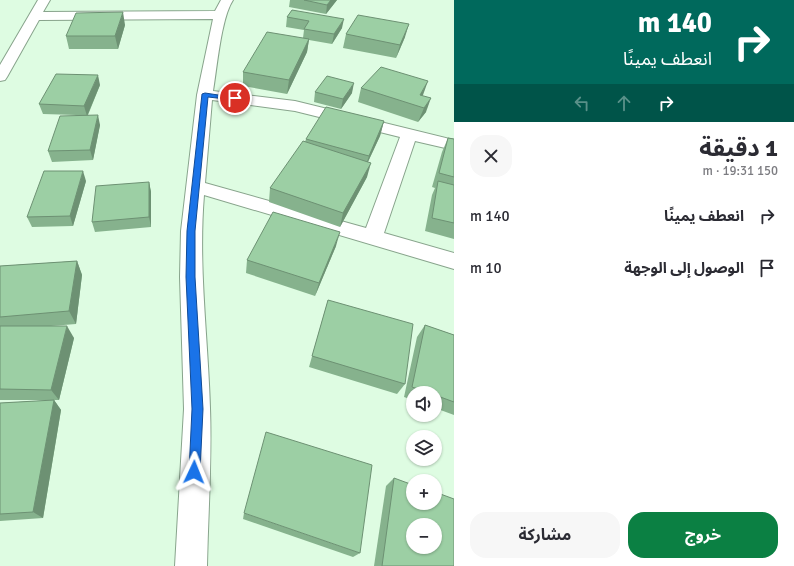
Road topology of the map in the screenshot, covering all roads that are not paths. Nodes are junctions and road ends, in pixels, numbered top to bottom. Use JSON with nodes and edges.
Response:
{"nodes":[{"id":1,"x":44,"y":0,"type":"edge"},
{"id":2,"x":224,"y":8,"type":"edge"},
{"id":3,"x":34,"y":16,"type":"junction"},
{"id":4,"x":0,"y":77,"type":"edge"},
{"id":5,"x":205,"y":94,"type":"junction"},
{"id":6,"x":409,"y":134,"type":"junction"},
{"id":7,"x":454,"y":145,"type":"edge"},
{"id":8,"x":197,"y":187,"type":"junction"},
{"id":9,"x":373,"y":237,"type":"junction"},
{"id":10,"x":454,"y":261,"type":"edge"},
{"id":11,"x":191,"y":566,"type":"edge"}],
"edges":[{"from":1,"to":3,"type":"street"},
{"from":2,"to":3,"type":"street"},
{"from":2,"to":5,"type":"street"},
{"from":3,"to":4,"type":"street"},
{"from":5,"to":6,"type":"street"},
{"from":5,"to":8,"type":"street"},
{"from":6,"to":7,"type":"street"},
{"from":6,"to":9,"type":"street"},
{"from":8,"to":9,"type":"street"},
{"from":8,"to":11,"type":"street"},
{"from":9,"to":10,"type":"street"}]}
